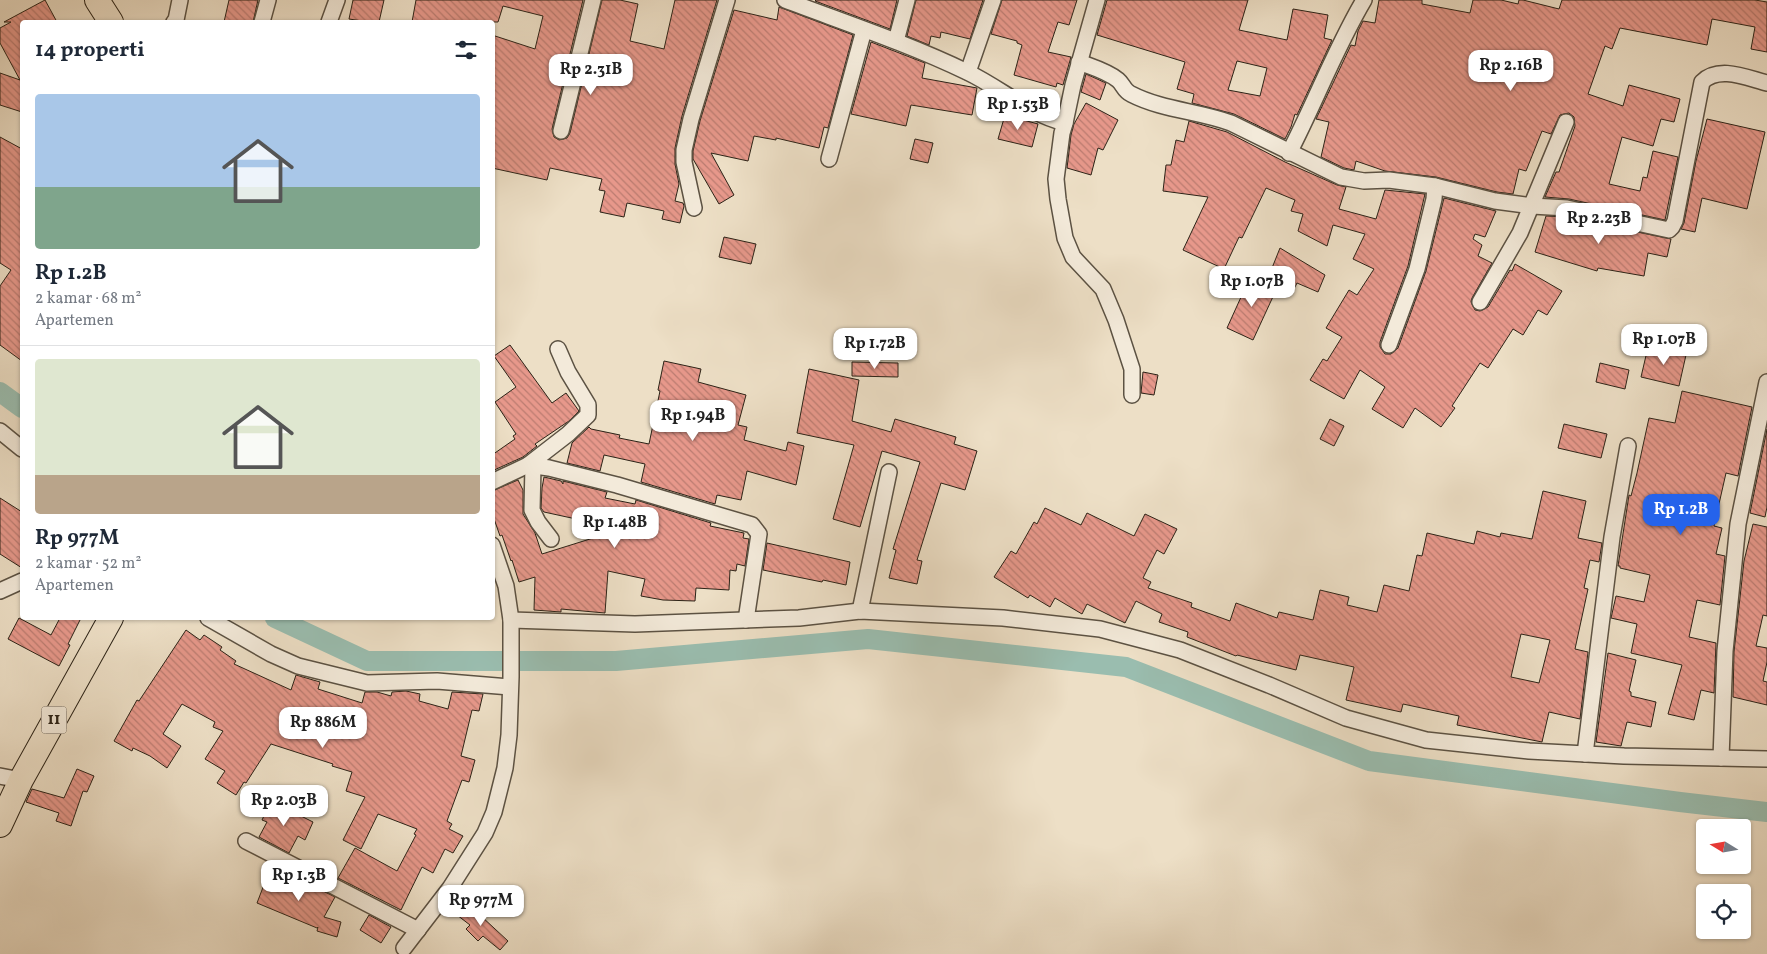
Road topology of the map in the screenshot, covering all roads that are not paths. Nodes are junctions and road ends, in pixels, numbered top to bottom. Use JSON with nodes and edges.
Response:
{"nodes":[{"id":1,"x":97,"y":0,"type":"edge"},
{"id":2,"x":180,"y":0,"type":"edge"},
{"id":3,"x":268,"y":0,"type":"edge"},
{"id":4,"x":337,"y":0,"type":"edge"},
{"id":5,"x":593,"y":0,"type":"edge"},
{"id":6,"x":727,"y":0,"type":"edge"},
{"id":7,"x":785,"y":0,"type":"edge"},
{"id":8,"x":907,"y":0,"type":"edge"},
{"id":9,"x":993,"y":0,"type":"edge"},
{"id":10,"x":1097,"y":0,"type":"edge"},
{"id":11,"x":1364,"y":0,"type":"edge"},
{"id":12,"x":110,"y":20,"type":"edge"},
{"id":13,"x":176,"y":20,"type":"edge"},
{"id":14,"x":263,"y":20,"type":"edge"},
{"id":15,"x":330,"y":20,"type":"edge"},
{"id":16,"x":864,"y":30,"type":"junction"},
{"id":17,"x":896,"y":41,"type":"junction"},
{"id":18,"x":1079,"y":62,"type":"junction"},
{"id":19,"x":968,"y":72,"type":"junction"},
{"id":20,"x":1767,"y":82,"type":"edge"},
{"id":21,"x":1566,"y":122,"type":"dead end"},
{"id":22,"x":1065,"y":123,"type":"junction"},
{"id":23,"x":561,"y":131,"type":"dead end"},
{"id":24,"x":1289,"y":153,"type":"junction"},
{"id":25,"x":829,"y":159,"type":"dead end"},
{"id":26,"x":1435,"y":186,"type":"junction"},
{"id":27,"x":1532,"y":206,"type":"junction"},
{"id":28,"x":694,"y":208,"type":"dead end"},
{"id":29,"x":1480,"y":302,"type":"dead end"},
{"id":30,"x":1389,"y":345,"type":"dead end"},
{"id":31,"x":558,"y":349,"type":"dead end"},
{"id":32,"x":1767,"y":382,"type":"edge"},
{"id":33,"x":1132,"y":395,"type":"dead end"},
{"id":34,"x":0,"y":431,"type":"edge"},
{"id":35,"x":1628,"y":446,"type":"dead end"},
{"id":36,"x":20,"y":447,"type":"edge"},
{"id":37,"x":530,"y":466,"type":"junction"},
{"id":38,"x":889,"y":472,"type":"dead end"},
{"id":39,"x":495,"y":481,"type":"edge"},
{"id":40,"x":551,"y":539,"type":"dead end"},
{"id":41,"x":495,"y":554,"type":"edge"},
{"id":42,"x":20,"y":582,"type":"edge"},
{"id":43,"x":0,"y":591,"type":"edge"},
{"id":44,"x":860,"y":611,"type":"junction"},
{"id":45,"x":110,"y":620,"type":"edge"},
{"id":46,"x":212,"y":620,"type":"edge"},
{"id":47,"x":511,"y":620,"type":"junction"},
{"id":48,"x":746,"y":620,"type":"junction"},
{"id":49,"x":511,"y":682,"type":"junction"},
{"id":50,"x":1585,"y":754,"type":"junction"},
{"id":51,"x":1721,"y":758,"type":"junction"},
{"id":52,"x":1767,"y":759,"type":"edge"},
{"id":53,"x":10,"y":778,"type":"edge"},
{"id":54,"x":0,"y":824,"type":"edge"},
{"id":55,"x":246,"y":841,"type":"dead end"},
{"id":56,"x":418,"y":930,"type":"junction"},
{"id":57,"x":404,"y":948,"type":"dead end"}],
"edges":[{"from":1,"to":12,"type":"highway"},
{"from":2,"to":13,"type":"street"},
{"from":3,"to":14,"type":"street"},
{"from":4,"to":15,"type":"street"},
{"from":5,"to":23,"type":"street"},
{"from":6,"to":28,"type":"street"},
{"from":7,"to":16,"type":"street"},
{"from":8,"to":17,"type":"street"},
{"from":9,"to":19,"type":"street"},
{"from":10,"to":18,"type":"street"},
{"from":11,"to":24,"type":"street"},
{"from":16,"to":17,"type":"street"},
{"from":16,"to":25,"type":"street"},
{"from":17,"to":19,"type":"street"},
{"from":18,"to":22,"type":"street"},
{"from":18,"to":24,"type":"street"},
{"from":19,"to":22,"type":"street"},
{"from":20,"to":27,"type":"street"},
{"from":21,"to":27,"type":"street"},
{"from":22,"to":33,"type":"street"},
{"from":24,"to":26,"type":"street"},
{"from":26,"to":27,"type":"street"},
{"from":26,"to":30,"type":"street"},
{"from":27,"to":29,"type":"street"},
{"from":31,"to":37,"type":"street"},
{"from":32,"to":51,"type":"street"},
{"from":34,"to":36,"type":"street"},
{"from":35,"to":50,"type":"street"},
{"from":37,"to":39,"type":"street"},
{"from":37,"to":40,"type":"street"},
{"from":37,"to":48,"type":"street"},
{"from":38,"to":44,"type":"street"},
{"from":41,"to":47,"type":"street"},
{"from":42,"to":43,"type":"street"},
{"from":44,"to":48,"type":"street"},
{"from":44,"to":50,"type":"street"},
{"from":45,"to":53,"type":"highway","number":"11"},
{"from":46,"to":49,"type":"street"},
{"from":47,"to":48,"type":"street"},
{"from":47,"to":49,"type":"street"},
{"from":49,"to":56,"type":"street"},
{"from":50,"to":51,"type":"street"},
{"from":51,"to":52,"type":"street"},
{"from":53,"to":54,"type":"highway","number":"11"},
{"from":55,"to":56,"type":"street"},
{"from":56,"to":57,"type":"street"}]}
